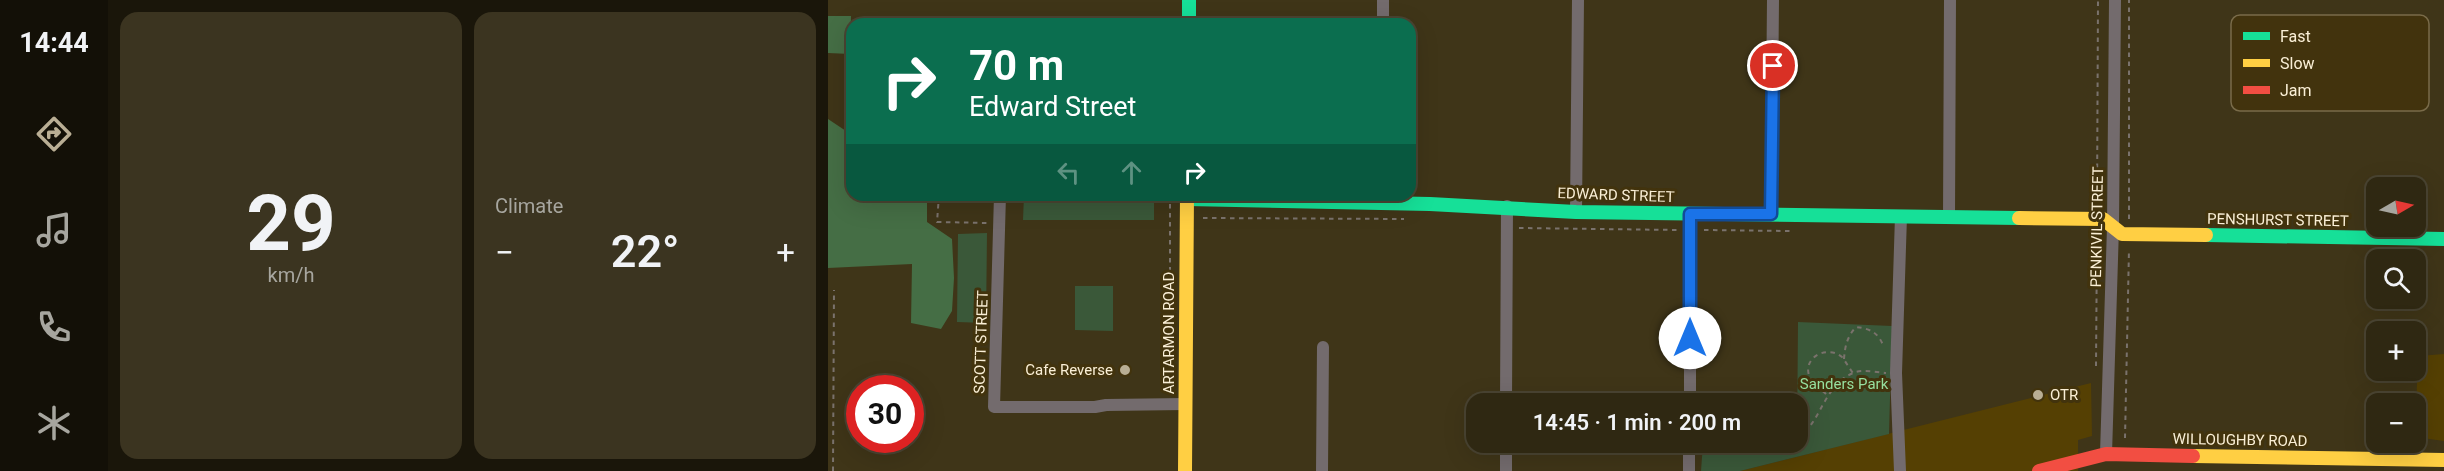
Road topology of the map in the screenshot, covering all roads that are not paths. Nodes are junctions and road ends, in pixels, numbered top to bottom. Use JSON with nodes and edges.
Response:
{"nodes":[{"id":1,"x":1189,"y":0,"type":"edge"},
{"id":2,"x":1383,"y":0,"type":"edge"},
{"id":3,"x":1578,"y":0,"type":"edge"},
{"id":4,"x":1773,"y":0,"type":"edge"},
{"id":5,"x":1950,"y":0,"type":"edge"},
{"id":6,"x":2115,"y":0,"type":"edge"},
{"id":7,"x":1189,"y":18,"type":"edge"},
{"id":8,"x":1383,"y":18,"type":"edge"},
{"id":9,"x":1416,"y":200,"type":"edge"},
{"id":10,"x":999,"y":201,"type":"edge"},
{"id":11,"x":1187,"y":201,"type":"edge"},
{"id":12,"x":1507,"y":206,"type":"junction"},
{"id":13,"x":1576,"y":212,"type":"junction"},
{"id":14,"x":1690,"y":214,"type":"junction"},
{"id":15,"x":1771,"y":214,"type":"junction"},
{"id":16,"x":1901,"y":216,"type":"junction"},
{"id":17,"x":1949,"y":216,"type":"junction"},
{"id":18,"x":2113,"y":227,"type":"junction"},
{"id":19,"x":2444,"y":239,"type":"edge"},
{"id":20,"x":1323,"y":347,"type":"dead end"},
{"id":21,"x":1506,"y":393,"type":"edge"},
{"id":22,"x":1689,"y":393,"type":"edge"},
{"id":23,"x":1185,"y":404,"type":"junction"},
{"id":24,"x":1506,"y":453,"type":"edge"},
{"id":25,"x":1689,"y":453,"type":"edge"},
{"id":26,"x":2099,"y":455,"type":"junction"},
{"id":27,"x":2444,"y":460,"type":"edge"},
{"id":28,"x":2332,"y":464,"type":"edge"},
{"id":29,"x":1185,"y":471,"type":"edge"},
{"id":30,"x":1322,"y":471,"type":"edge"},
{"id":31,"x":1506,"y":471,"type":"edge"},
{"id":32,"x":1689,"y":471,"type":"edge"},
{"id":33,"x":1900,"y":471,"type":"edge"},
{"id":34,"x":2039,"y":471,"type":"edge"},
{"id":35,"x":2092,"y":471,"type":"edge"}],
"edges":[{"from":1,"to":7,"type":"street"},
{"from":2,"to":8,"type":"street"},
{"from":3,"to":13,"type":"street"},
{"from":4,"to":15,"type":"street"},
{"from":5,"to":17,"type":"street"},
{"from":6,"to":18,"type":"street","name":"PENKIVIL STREET"},
{"from":9,"to":12,"type":"street","name":"EDWARD STREET"},
{"from":10,"to":23,"type":"street","name":"SCOTT STREET"},
{"from":11,"to":23,"type":"street","name":"ARTARMON ROAD"},
{"from":12,"to":13,"type":"street","name":"EDWARD STREET"},
{"from":12,"to":21,"type":"street"},
{"from":13,"to":14,"type":"street","name":"EDWARD STREET"},
{"from":14,"to":15,"type":"street","name":"EDWARD STREET"},
{"from":14,"to":22,"type":"street"},
{"from":15,"to":16,"type":"street","name":"EDWARD STREET"},
{"from":16,"to":17,"type":"street","name":"EDWARD STREET"},
{"from":16,"to":33,"type":"street"},
{"from":17,"to":18,"type":"street","name":"EDWARD STREET"},
{"from":18,"to":19,"type":"street","name":"PENSHURST STREET"},
{"from":18,"to":26,"type":"street","name":"PENKIVIL STREET"},
{"from":20,"to":30,"type":"street"},
{"from":23,"to":29,"type":"street","name":"ARTARMON ROAD"},
{"from":24,"to":31,"type":"street"},
{"from":25,"to":32,"type":"street"},
{"from":26,"to":28,"type":"street","name":"WILLOUGHBY ROAD"},
{"from":26,"to":34,"type":"street","name":"WILLOUGHBY ROAD"},
{"from":26,"to":35,"type":"street","name":"PENKIVIL STREET"},
{"from":27,"to":28,"type":"street","name":"WILLOUGHBY ROAD"}]}
